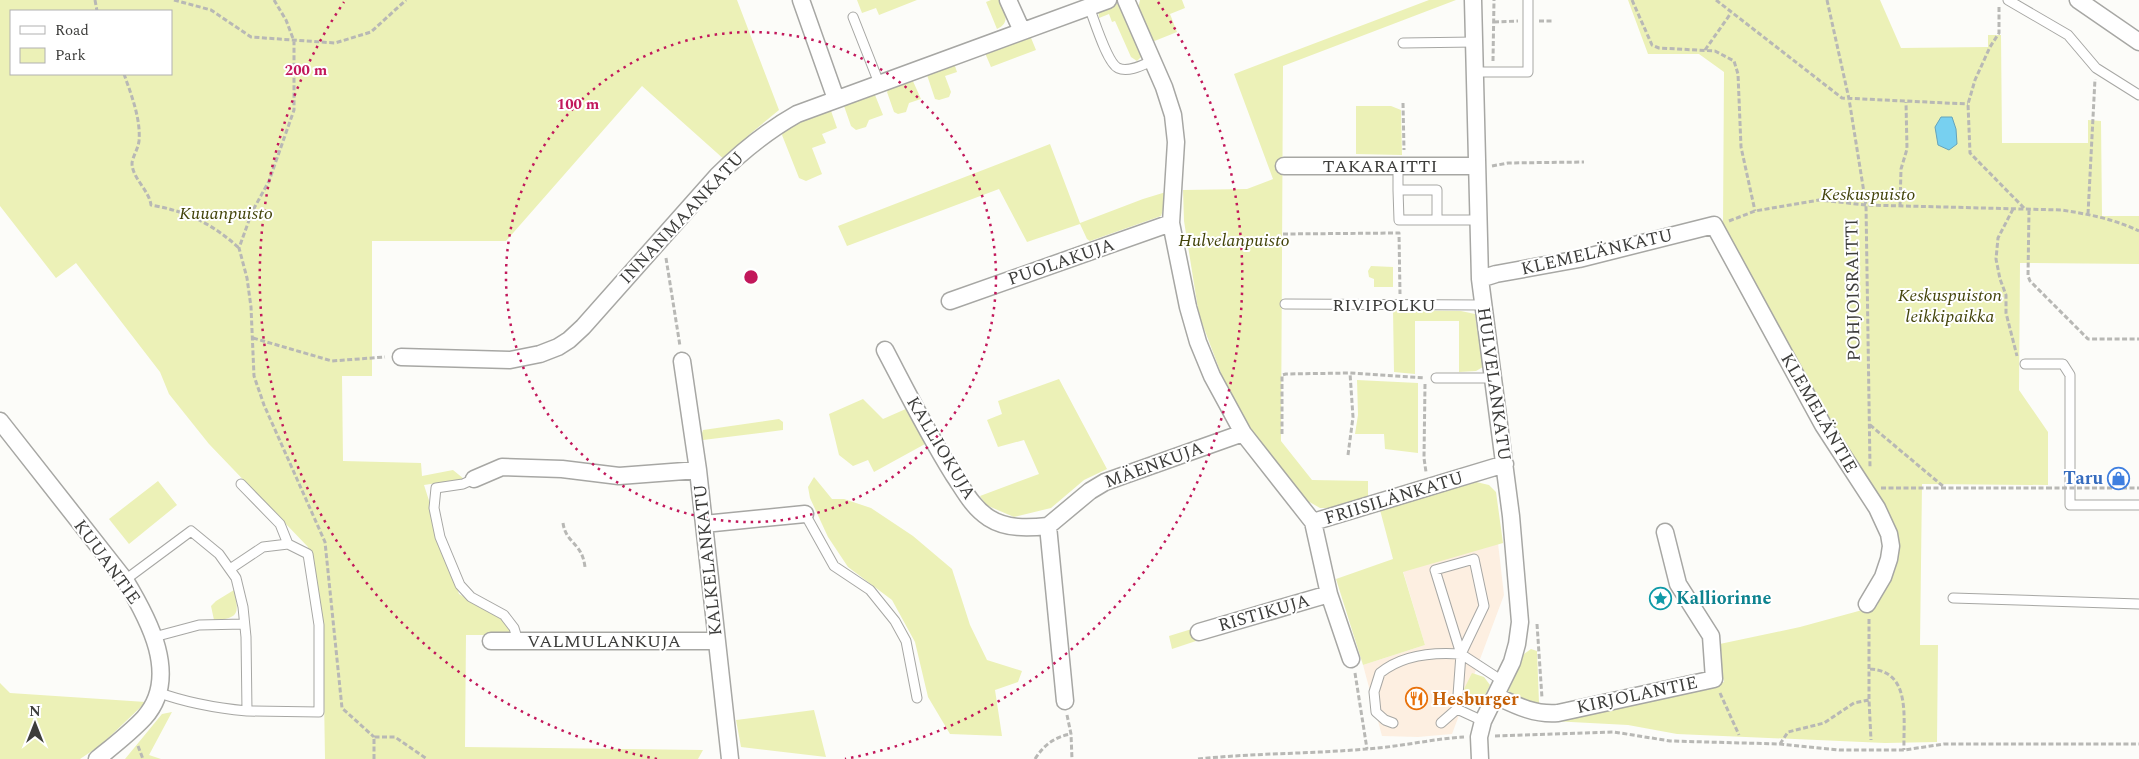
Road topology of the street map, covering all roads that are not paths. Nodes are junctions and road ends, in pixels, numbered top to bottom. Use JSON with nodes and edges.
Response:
{"nodes":[{"id":1,"x":801,"y":0,"type":"edge"},
{"id":2,"x":1008,"y":0,"type":"edge"},
{"id":3,"x":1108,"y":0,"type":"edge"},
{"id":4,"x":1126,"y":0,"type":"edge"},
{"id":5,"x":1474,"y":0,"type":"edge"},
{"id":6,"x":1528,"y":0,"type":"edge"},
{"id":7,"x":2008,"y":0,"type":"edge"},
{"id":8,"x":2078,"y":0,"type":"edge"},
{"id":9,"x":1089,"y":7,"type":"junction"},
{"id":10,"x":853,"y":17,"type":"dead end"},
{"id":11,"x":1022,"y":31,"type":"junction"},
{"id":12,"x":1476,"y":42,"type":"junction"},
{"id":13,"x":2139,"y":42,"type":"edge"},
{"id":14,"x":1403,"y":43,"type":"dead end"},
{"id":15,"x":1152,"y":61,"type":"junction"},
{"id":16,"x":1476,"y":72,"type":"junction"},
{"id":17,"x":879,"y":84,"type":"junction"},
{"id":18,"x":2139,"y":95,"type":"edge"},
{"id":19,"x":836,"y":99,"type":"junction"},
{"id":20,"x":1284,"y":166,"type":"dead end"},
{"id":21,"x":1401,"y":166,"type":"junction"},
{"id":22,"x":1484,"y":166,"type":"junction"},
{"id":23,"x":1398,"y":190,"type":"junction"},
{"id":24,"x":1437,"y":220,"type":"junction"},
{"id":25,"x":1478,"y":220,"type":"junction"},
{"id":26,"x":1172,"y":223,"type":"junction"},
{"id":27,"x":1714,"y":225,"type":"joint"},
{"id":28,"x":1480,"y":279,"type":"junction"},
{"id":29,"x":950,"y":301,"type":"dead end"},
{"id":30,"x":1286,"y":304,"type":"dead end"},
{"id":31,"x":1483,"y":305,"type":"junction"},
{"id":32,"x":885,"y":350,"type":"dead end"},
{"id":33,"x":401,"y":357,"type":"road end"},
{"id":34,"x":682,"y":361,"type":"road end"},
{"id":35,"x":2026,"y":364,"type":"road end"},
{"id":36,"x":1436,"y":378,"type":"road end"},
{"id":37,"x":1493,"y":378,"type":"junction"},
{"id":38,"x":0,"y":421,"type":"edge"},
{"id":39,"x":1243,"y":433,"type":"junction"},
{"id":40,"x":1505,"y":464,"type":"junction"},
{"id":41,"x":698,"y":470,"type":"junction"},
{"id":42,"x":474,"y":480,"type":"joint"},
{"id":43,"x":241,"y":484,"type":"dead end"},
{"id":44,"x":2139,"y":505,"type":"edge"},
{"id":45,"x":805,"y":514,"type":"joint"},
{"id":46,"x":1313,"y":522,"type":"junction"},
{"id":47,"x":704,"y":524,"type":"junction"},
{"id":48,"x":1048,"y":526,"type":"junction"},
{"id":49,"x":1665,"y":532,"type":"dead end"},
{"id":50,"x":288,"y":544,"type":"junction"},
{"id":51,"x":230,"y":569,"type":"junction"},
{"id":52,"x":125,"y":580,"type":"junction"},
{"id":53,"x":1329,"y":594,"type":"junction"},
{"id":54,"x":1953,"y":598,"type":"dead end"},
{"id":55,"x":1867,"y":604,"type":"road end"},
{"id":56,"x":2139,"y":604,"type":"edge"},
{"id":57,"x":244,"y":624,"type":"junction"},
{"id":58,"x":1199,"y":632,"type":"dead end"},
{"id":59,"x":154,"y":637,"type":"junction"},
{"id":60,"x":491,"y":641,"type":"dead end"},
{"id":61,"x":518,"y":641,"type":"junction"},
{"id":62,"x":717,"y":641,"type":"junction"},
{"id":63,"x":1461,"y":654,"type":"junction"},
{"id":64,"x":1351,"y":659,"type":"road end"},
{"id":65,"x":1500,"y":689,"type":"junction"},
{"id":66,"x":157,"y":692,"type":"junction"},
{"id":67,"x":917,"y":698,"type":"dead end"},
{"id":68,"x":1065,"y":701,"type":"road end"},
{"id":69,"x":1457,"y":709,"type":"junction"},
{"id":70,"x":247,"y":711,"type":"junction"},
{"id":71,"x":1482,"y":721,"type":"junction"},
{"id":72,"x":1393,"y":723,"type":"dead end"},
{"id":73,"x":1440,"y":723,"type":"dead end"},
{"id":74,"x":97,"y":759,"type":"edge"},
{"id":75,"x":730,"y":759,"type":"edge"},
{"id":76,"x":1480,"y":759,"type":"edge"}],
"edges":[{"from":1,"to":19,"type":"street"},
{"from":2,"to":11,"type":"street"},
{"from":3,"to":9,"type":"street","name":"INNANMAANKATU"},
{"from":4,"to":15,"type":"street","name":"FRIISILÄNKATU"},
{"from":5,"to":12,"type":"street","name":"HULVELANKATU"},
{"from":6,"to":16,"type":"lane"},
{"from":7,"to":18,"type":"lane"},
{"from":8,"to":13,"type":"street"},
{"from":9,"to":11,"type":"street","name":"INNANMAANKATU"},
{"from":9,"to":15,"type":"lane"},
{"from":10,"to":17,"type":"lane"},
{"from":11,"to":17,"type":"street","name":"INNANMAANKATU"},
{"from":12,"to":14,"type":"lane"},
{"from":12,"to":16,"type":"street","name":"HULVELANKATU"},
{"from":15,"to":26,"type":"street","name":"FRIISILÄNKATU"},
{"from":16,"to":22,"type":"street","name":"HULVELANKATU"},
{"from":17,"to":19,"type":"street","name":"INNANMAANKATU"},
{"from":19,"to":33,"type":"street","name":"INNANMAANKATU"},
{"from":20,"to":21,"type":"street","name":"TAKARAITTI"},
{"from":21,"to":22,"type":"street","name":"TAKARAITTI"},
{"from":21,"to":23,"type":"lane"},
{"from":22,"to":25,"type":"street","name":"HULVELANKATU"},
{"from":23,"to":24,"type":"lane"},
{"from":23,"to":24,"type":"lane"},
{"from":24,"to":25,"type":"lane"},
{"from":25,"to":28,"type":"street","name":"HULVELANKATU"},
{"from":26,"to":29,"type":"street","name":"PUOLAKUJA"},
{"from":26,"to":39,"type":"street","name":"FRIISILÄNKATU"},
{"from":27,"to":28,"type":"street","name":"KLEMELÄNKATU"},
{"from":27,"to":55,"type":"street","name":"KLEMELÄNTIE"},
{"from":28,"to":31,"type":"street","name":"HULVELANKATU"},
{"from":30,"to":31,"type":"lane","name":"RIVIPOLKU"},
{"from":31,"to":37,"type":"street","name":"HULVELANKATU"},
{"from":32,"to":48,"type":"street","name":"KALLIOKUJA"},
{"from":34,"to":41,"type":"street","name":"KALKELANKATU"},
{"from":35,"to":44,"type":"lane"},
{"from":36,"to":37,"type":"lane"},
{"from":37,"to":40,"type":"street","name":"HULVELANKATU"},
{"from":38,"to":52,"type":"street","name":"KUUANTIE"},
{"from":39,"to":46,"type":"street","name":"FRIISILÄNKATU"},
{"from":39,"to":48,"type":"street","name":"MÄENKUJA"},
{"from":40,"to":46,"type":"street","name":"FRIISILÄNKATU"},
{"from":40,"to":65,"type":"street","name":"HULVELANKATU"},
{"from":41,"to":42,"type":"street"},
{"from":41,"to":47,"type":"street","name":"KALKELANKATU"},
{"from":42,"to":61,"type":"lane"},
{"from":43,"to":50,"type":"lane"},
{"from":45,"to":47,"type":"street"},
{"from":45,"to":67,"type":"lane"},
{"from":46,"to":53,"type":"street"},
{"from":47,"to":62,"type":"street","name":"KALKELANKATU"},
{"from":48,"to":68,"type":"street"},
{"from":49,"to":65,"type":"street","name":"KIRJOLANTIE"},
{"from":50,"to":51,"type":"lane"},
{"from":50,"to":70,"type":"lane"},
{"from":51,"to":52,"type":"lane"},
{"from":51,"to":57,"type":"lane"},
{"from":52,"to":59,"type":"street","name":"KUUANTIE"},
{"from":53,"to":58,"type":"street","name":"RISTIKUJA"},
{"from":53,"to":64,"type":"street"},
{"from":54,"to":56,"type":"lane"},
{"from":57,"to":59,"type":"lane"},
{"from":57,"to":70,"type":"lane"},
{"from":59,"to":66,"type":"street","name":"KUUANTIE"},
{"from":60,"to":61,"type":"street","name":"VALMULANKUJA"},
{"from":61,"to":62,"type":"street","name":"VALMULANKUJA"},
{"from":62,"to":75,"type":"street","name":"KALKELANKATU"},
{"from":63,"to":63,"type":"lane"},
{"from":63,"to":65,"type":"lane"},
{"from":63,"to":69,"type":"lane"},
{"from":63,"to":72,"type":"lane"},
{"from":65,"to":71,"type":"street","name":"HULVELANKATU"},
{"from":66,"to":70,"type":"lane"},
{"from":66,"to":74,"type":"street","name":"KUUANTIE"},
{"from":69,"to":71,"type":"lane"},
{"from":69,"to":73,"type":"lane"},
{"from":71,"to":76,"type":"street","name":"HULVELANKATU"}]}
